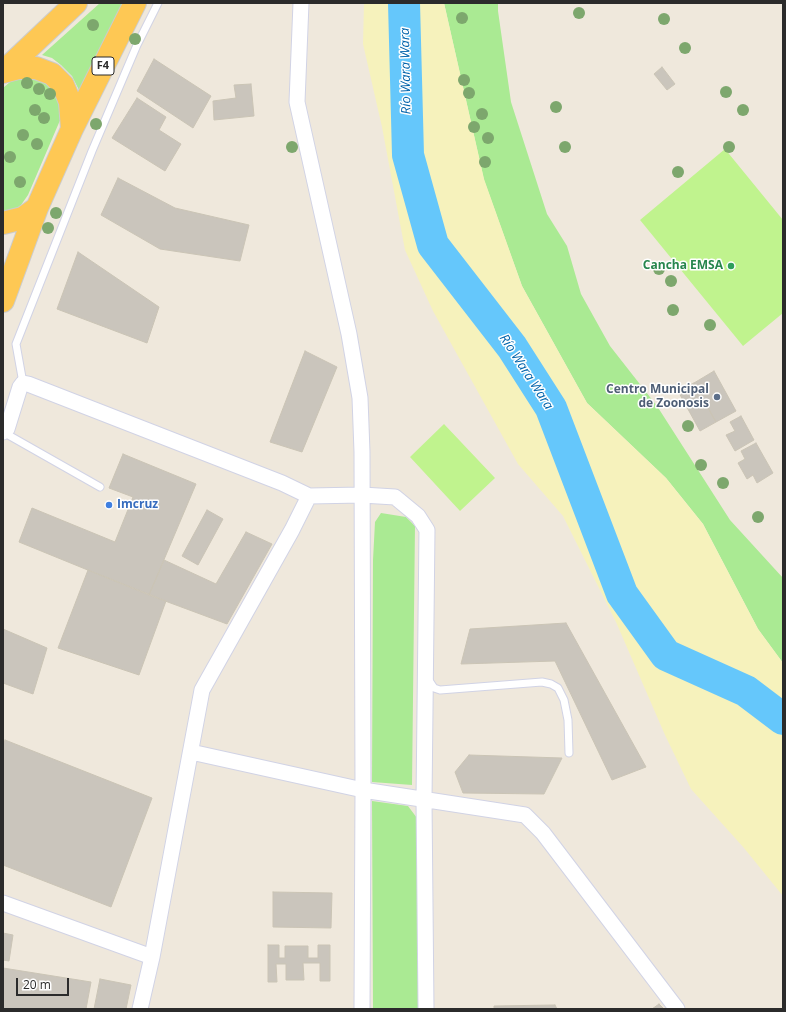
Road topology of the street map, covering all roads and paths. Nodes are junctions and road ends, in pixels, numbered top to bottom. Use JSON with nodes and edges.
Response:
{"nodes":[{"id":1,"x":135,"y":3,"type":"edge"},
{"id":2,"x":158,"y":3,"type":"edge"},
{"id":3,"x":301,"y":3,"type":"edge"},
{"id":4,"x":67,"y":8,"type":"edge"},
{"id":5,"x":3,"y":71,"type":"edge"},
{"id":6,"x":72,"y":129,"type":"junction"},
{"id":7,"x":37,"y":208,"type":"junction"},
{"id":8,"x":3,"y":223,"type":"edge"},
{"id":9,"x":3,"y":300,"type":"edge"},
{"id":10,"x":23,"y":383,"type":"junction"},
{"id":11,"x":3,"y":432,"type":"edge"},
{"id":12,"x":100,"y":487,"type":"dead end"},
{"id":13,"x":362,"y":495,"type":"junction"},
{"id":14,"x":309,"y":496,"type":"junction"},
{"id":15,"x":426,"y":675,"type":"junction"},
{"id":16,"x":191,"y":752,"type":"junction"},
{"id":17,"x":568,"y":753,"type":"dead end"},
{"id":18,"x":364,"y":790,"type":"junction"},
{"id":19,"x":424,"y":800,"type":"junction"},
{"id":20,"x":3,"y":903,"type":"edge"},
{"id":21,"x":152,"y":957,"type":"junction"},
{"id":22,"x":140,"y":1009,"type":"edge"},
{"id":23,"x":362,"y":1009,"type":"edge"},
{"id":24,"x":426,"y":1009,"type":"edge"},
{"id":25,"x":677,"y":1009,"type":"edge"}],
"edges":[{"from":1,"to":6,"type":"highway","number":"F4"},
{"from":2,"to":10,"type":"lane"},
{"from":3,"to":13,"type":"street"},
{"from":4,"to":5,"type":"highway","number":"F4"},
{"from":5,"to":6,"type":"highway","number":"F4"},
{"from":6,"to":7,"type":"highway","number":"F4"},
{"from":7,"to":8,"type":"highway"},
{"from":7,"to":9,"type":"highway","number":"F4"},
{"from":10,"to":11,"type":"street"},
{"from":10,"to":14,"type":"street"},
{"from":11,"to":12,"type":"lane"},
{"from":13,"to":14,"type":"street"},
{"from":13,"to":15,"type":"street"},
{"from":13,"to":18,"type":"street"},
{"from":14,"to":16,"type":"street"},
{"from":15,"to":17,"type":"lane"},
{"from":15,"to":19,"type":"street"},
{"from":16,"to":18,"type":"street"},
{"from":16,"to":21,"type":"street"},
{"from":18,"to":19,"type":"street"},
{"from":18,"to":23,"type":"street"},
{"from":19,"to":24,"type":"street"},
{"from":19,"to":25,"type":"street"},
{"from":20,"to":21,"type":"street"},
{"from":21,"to":22,"type":"street"}]}
